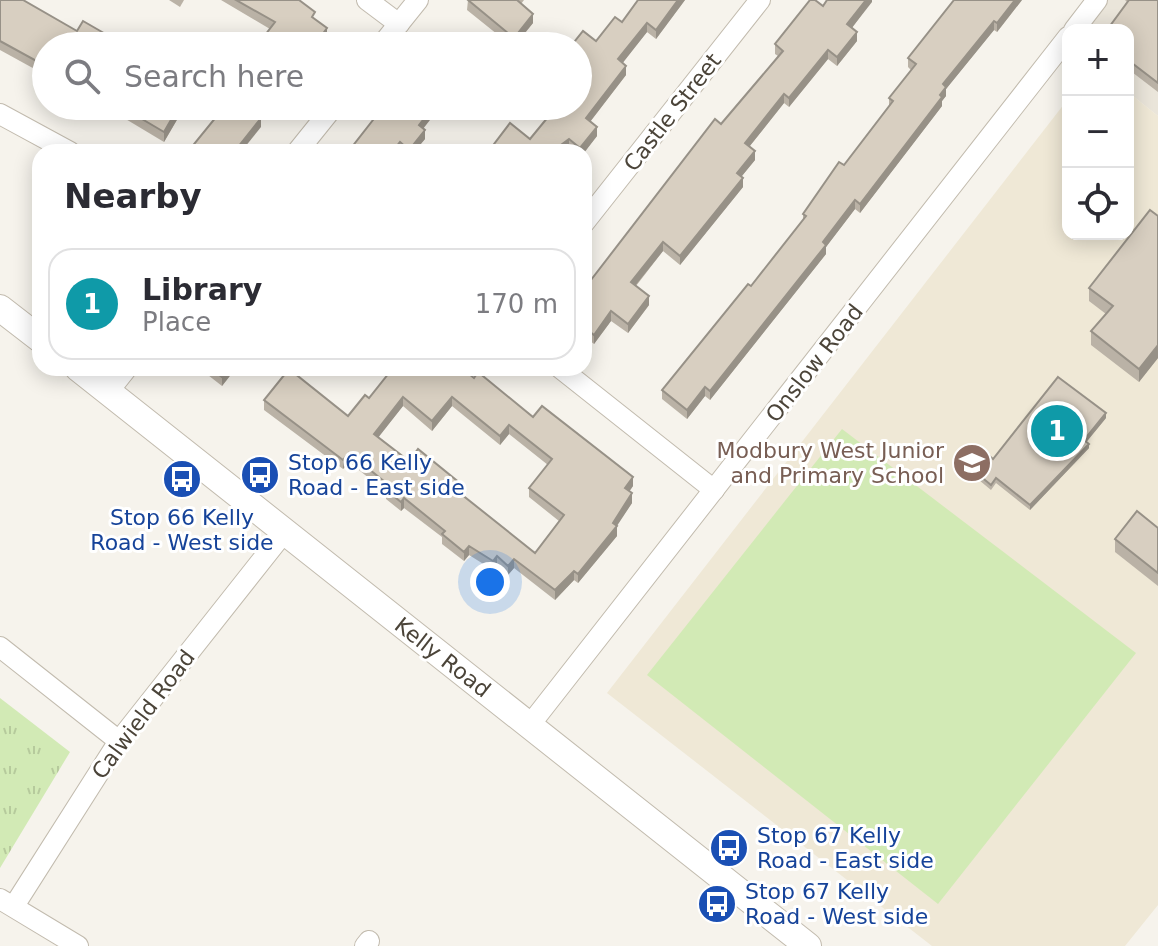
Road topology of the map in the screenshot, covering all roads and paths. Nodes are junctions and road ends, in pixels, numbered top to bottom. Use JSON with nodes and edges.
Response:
{"nodes":[{"id":1,"x":367,"y":0,"type":"edge"},
{"id":2,"x":418,"y":0,"type":"edge"},
{"id":3,"x":760,"y":0,"type":"edge"},
{"id":4,"x":1097,"y":0,"type":"edge"},
{"id":5,"x":399,"y":24,"type":"junction"},
{"id":6,"x":1079,"y":24,"type":"edge"},
{"id":7,"x":392,"y":32,"type":"edge"},
{"id":8,"x":1062,"y":45,"type":"edge"},
{"id":9,"x":0,"y":114,"type":"edge"},
{"id":10,"x":323,"y":120,"type":"edge"},
{"id":11,"x":55,"y":144,"type":"edge"},
{"id":12,"x":303,"y":144,"type":"edge"},
{"id":13,"x":592,"y":213,"type":"edge"},
{"id":14,"x":0,"y":308,"type":"edge"},
{"id":15,"x":32,"y":333,"type":"edge"},
{"id":16,"x":88,"y":376,"type":"edge"},
{"id":17,"x":121,"y":376,"type":"edge"},
{"id":18,"x":570,"y":376,"type":"edge"},
{"id":19,"x":108,"y":392,"type":"junction"},
{"id":20,"x":714,"y":490,"type":"junction"},
{"id":21,"x":285,"y":531,"type":"junction"},
{"id":22,"x":0,"y":647,"type":"edge"},
{"id":23,"x":529,"y":726,"type":"junction"},
{"id":24,"x":119,"y":741,"type":"junction"},
{"id":25,"x":7,"y":902,"type":"edge"},
{"id":26,"x":78,"y":946,"type":"edge"},
{"id":27,"x":808,"y":946,"type":"edge"}],
"edges":[{"from":1,"to":5,"type":"street"},
{"from":2,"to":5,"type":"street"},
{"from":3,"to":13,"type":"street","name":"Castle Street"},
{"from":4,"to":6,"type":"street"},
{"from":5,"to":7,"type":"street"},
{"from":8,"to":20,"type":"street","name":"Onslow Road"},
{"from":9,"to":11,"type":"street"},
{"from":10,"to":12,"type":"street"},
{"from":14,"to":15,"type":"street"},
{"from":16,"to":19,"type":"street","name":"Kelly Road"},
{"from":17,"to":19,"type":"street"},
{"from":18,"to":20,"type":"street"},
{"from":19,"to":21,"type":"street","name":"Kelly Road"},
{"from":20,"to":23,"type":"street","name":"Onslow Road"},
{"from":21,"to":23,"type":"street","name":"Kelly Road"},
{"from":21,"to":24,"type":"street","name":"Calwield Road"},
{"from":22,"to":24,"type":"street"},
{"from":23,"to":27,"type":"street","name":"Kelly Road"},
{"from":24,"to":25,"type":"street","name":"Calwield Road"},
{"from":25,"to":26,"type":"street"}]}
